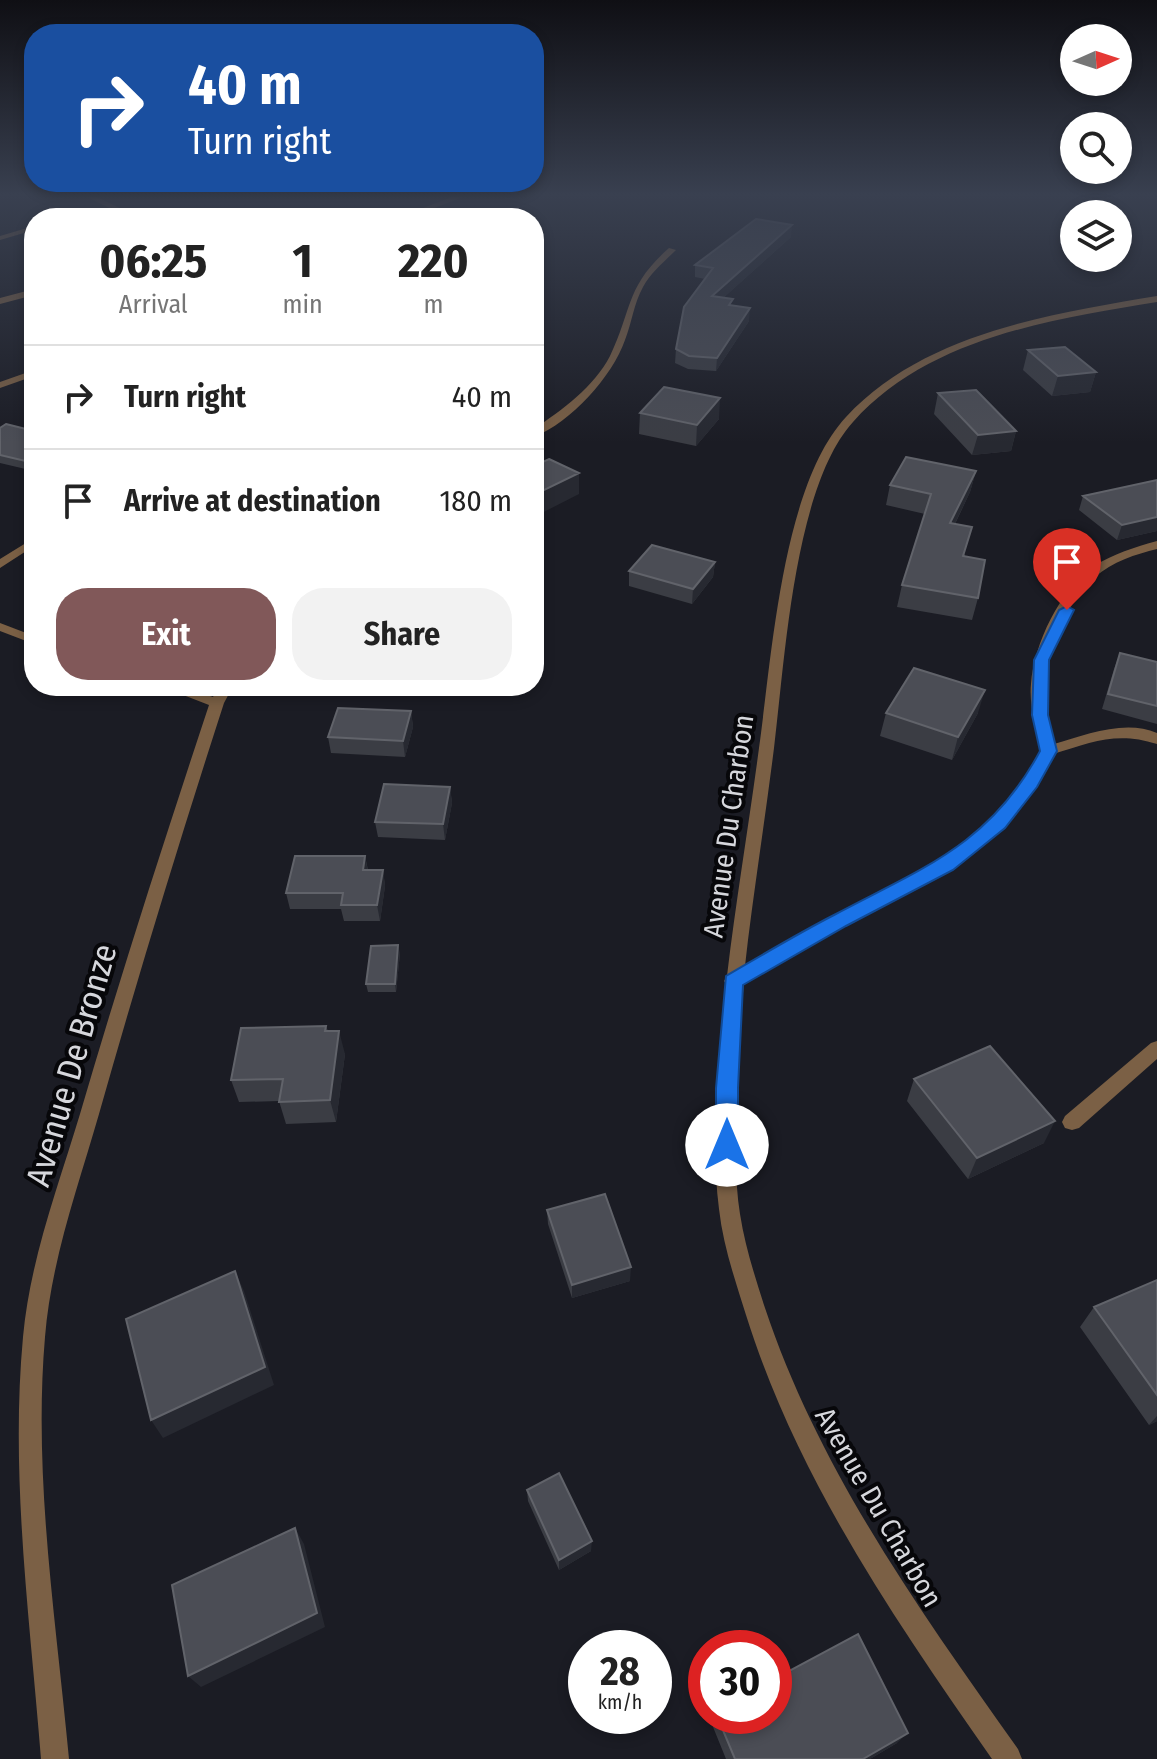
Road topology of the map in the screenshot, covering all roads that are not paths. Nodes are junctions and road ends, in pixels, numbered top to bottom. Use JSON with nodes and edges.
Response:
{"nodes":[{"id":1,"x":643,"y":279,"type":"edge"},
{"id":2,"x":24,"y":295,"type":"edge"},
{"id":3,"x":1157,"y":299,"type":"edge"},
{"id":4,"x":0,"y":301,"type":"edge"},
{"id":5,"x":24,"y":377,"type":"edge"},
{"id":6,"x":0,"y":385,"type":"edge"},
{"id":7,"x":544,"y":427,"type":"edge"},
{"id":8,"x":1157,"y":545,"type":"edge"},
{"id":9,"x":24,"y":548,"type":"edge"},
{"id":10,"x":0,"y":564,"type":"edge"},
{"id":11,"x":0,"y":627,"type":"edge"},
{"id":12,"x":24,"y":636,"type":"edge"},
{"id":13,"x":220,"y":696,"type":"edge"},
{"id":14,"x":1157,"y":739,"type":"edge"},
{"id":15,"x":1048,"y":751,"type":"junction"},
{"id":16,"x":733,"y":981,"type":"junction"},
{"id":17,"x":1157,"y":1048,"type":"edge"},
{"id":18,"x":1072,"y":1122,"type":"dead end"},
{"id":19,"x":55,"y":1759,"type":"edge"},
{"id":20,"x":1008,"y":1759,"type":"edge"}],
"edges":[{"from":1,"to":7,"type":"street"},
{"from":2,"to":4,"type":"street"},
{"from":3,"to":16,"type":"street","name":"Avenue Du Charbon"},
{"from":5,"to":6,"type":"street"},
{"from":8,"to":15,"type":"street"},
{"from":9,"to":10,"type":"street"},
{"from":11,"to":12,"type":"street"},
{"from":13,"to":19,"type":"street","name":"Avenue De Bronze"},
{"from":14,"to":15,"type":"street"},
{"from":15,"to":16,"type":"street"},
{"from":16,"to":20,"type":"street","name":"Avenue Du Charbon"},
{"from":17,"to":18,"type":"street"}]}
